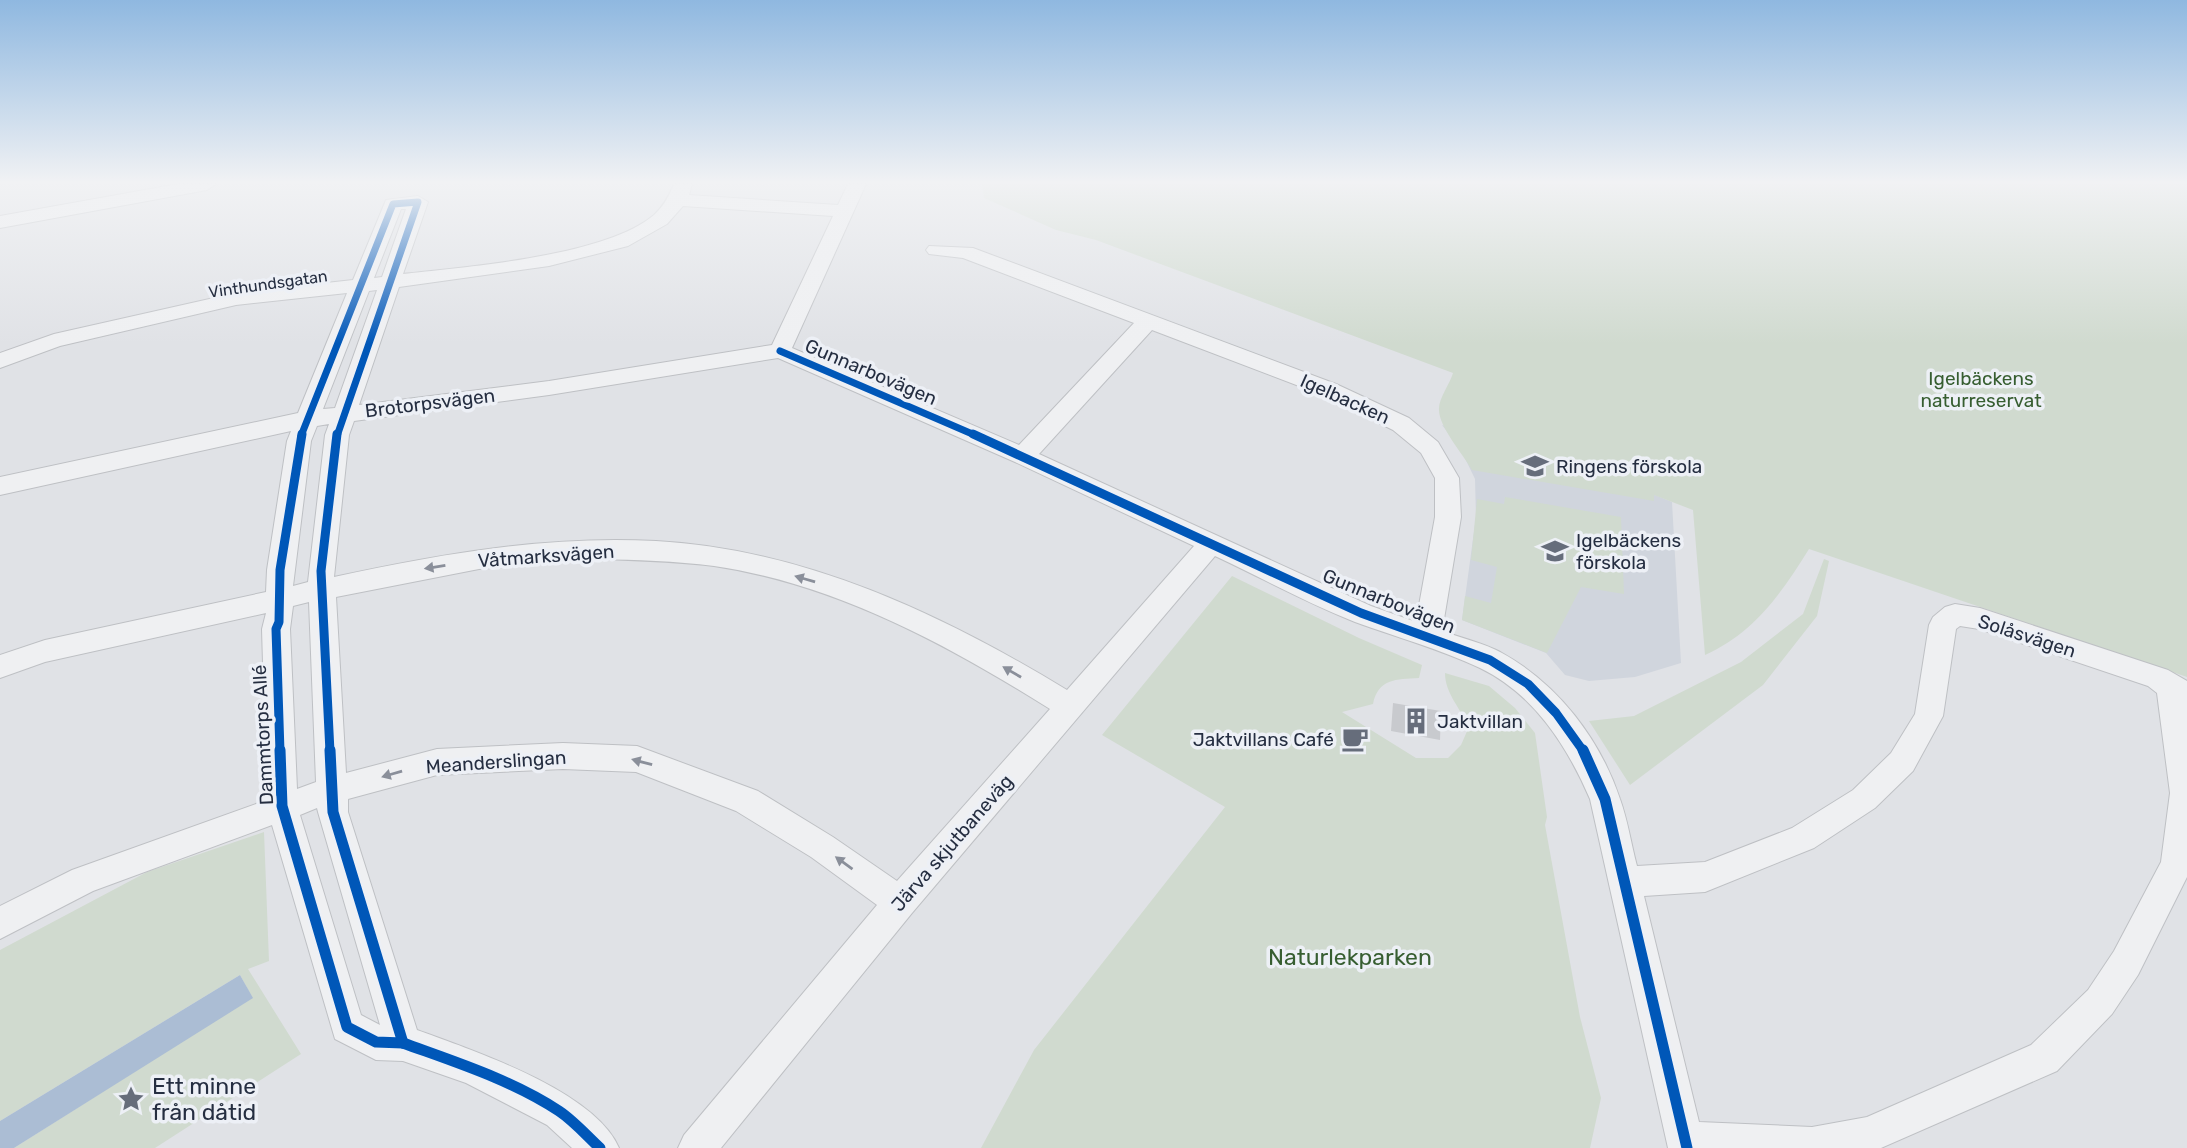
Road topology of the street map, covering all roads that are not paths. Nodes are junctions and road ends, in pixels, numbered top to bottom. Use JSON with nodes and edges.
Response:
{"nodes":[{"id":1,"x":379,"y":238,"type":"edge"},
{"id":2,"x":406,"y":238,"type":"edge"},
{"id":3,"x":629,"y":238,"type":"edge"},
{"id":4,"x":833,"y":238,"type":"edge"},
{"id":5,"x":936,"y":250,"type":"dead end"},
{"id":6,"x":390,"y":283,"type":"junction"},
{"id":7,"x":360,"y":286,"type":"junction"},
{"id":8,"x":1148,"y":321,"type":"junction"},
{"id":9,"x":780,"y":351,"type":"junction"},
{"id":10,"x":0,"y":361,"type":"edge"},
{"id":11,"x":344,"y":414,"type":"junction"},
{"id":12,"x":309,"y":419,"type":"junction"},
{"id":13,"x":1023,"y":456,"type":"junction"},
{"id":14,"x":0,"y":486,"type":"edge"},
{"id":15,"x":1212,"y":543,"type":"junction"},
{"id":16,"x":321,"y":591,"type":"junction"},
{"id":17,"x":280,"y":599,"type":"junction"},
{"id":18,"x":1427,"y":637,"type":"junction"},
{"id":19,"x":0,"y":667,"type":"edge"},
{"id":20,"x":2178,"y":690,"type":"edge"},
{"id":21,"x":1070,"y":707,"type":"junction"},
{"id":22,"x":331,"y":790,"type":"junction"},
{"id":23,"x":282,"y":806,"type":"junction"},
{"id":24,"x":1625,"y":882,"type":"junction"},
{"id":25,"x":900,"y":902,"type":"junction"},
{"id":26,"x":0,"y":923,"type":"edge"},
{"id":27,"x":403,"y":1043,"type":"junction"},
{"id":28,"x":1686,"y":1144,"type":"edge"},
{"id":29,"x":600,"y":1148,"type":"edge"},
{"id":30,"x":697,"y":1148,"type":"edge"}],
"edges":[{"from":1,"to":7,"type":"street"},
{"from":2,"to":6,"type":"street"},
{"from":3,"to":6,"type":"street","name":"Vinthundsgatan"},
{"from":4,"to":9,"type":"street"},
{"from":5,"to":8,"type":"street","name":"Igelbacken"},
{"from":6,"to":7,"type":"street","name":"Vinthundsgatan"},
{"from":6,"to":11,"type":"street"},
{"from":7,"to":10,"type":"street","name":"Vinthundsgatan"},
{"from":7,"to":12,"type":"street"},
{"from":8,"to":13,"type":"street"},
{"from":8,"to":18,"type":"street","name":"Igelbacken"},
{"from":9,"to":11,"type":"street","name":"Brotorpsvägen"},
{"from":9,"to":13,"type":"street","name":"Gunnarbovägen"},
{"from":11,"to":12,"type":"street","name":"Brotorpsvägen"},
{"from":11,"to":16,"type":"street"},
{"from":12,"to":14,"type":"street","name":"Brotorpsvägen"},
{"from":12,"to":17,"type":"street","name":"Dammtorps Allé"},
{"from":13,"to":15,"type":"street","name":"Gunnarbovägen"},
{"from":15,"to":18,"type":"street","name":"Gunnarbovägen"},
{"from":15,"to":21,"type":"street","name":"Järva skjutbaneväg"},
{"from":16,"to":17,"type":"street","name":"Våtmarksvägen"},
{"from":21,"to":16,"type":"street","name":"Våtmarksvägen","one_way":true},
{"from":16,"to":22,"type":"street"},
{"from":17,"to":19,"type":"street","name":"Våtmarksvägen"},
{"from":17,"to":23,"type":"street","name":"Dammtorps Allé"},
{"from":18,"to":24,"type":"street","name":"Gunnarbovägen"},
{"from":20,"to":24,"type":"street","name":"Solåsvägen"},
{"from":20,"to":28,"type":"street"},
{"from":21,"to":25,"type":"street","name":"Järva skjutbaneväg"},
{"from":22,"to":23,"type":"street","name":"Meanderslingan"},
{"from":25,"to":22,"type":"street","name":"Meanderslingan","one_way":true},
{"from":22,"to":27,"type":"street"},
{"from":23,"to":26,"type":"street","name":"Meanderslingan"},
{"from":23,"to":27,"type":"street","name":"Dammtorps Allé"},
{"from":24,"to":28,"type":"street","name":"Gunnarbovägen"},
{"from":25,"to":30,"type":"street","name":"Järva skjutbaneväg"},
{"from":27,"to":29,"type":"street","name":"Dammtorps Allé"}]}
